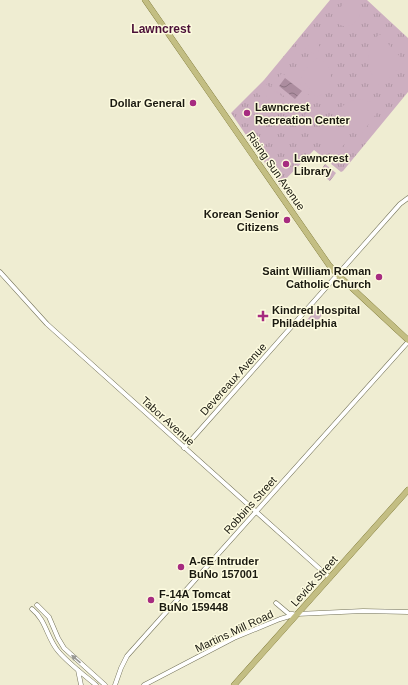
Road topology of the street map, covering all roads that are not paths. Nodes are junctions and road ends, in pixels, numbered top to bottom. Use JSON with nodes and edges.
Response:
{"nodes":[{"id":1,"x":145,"y":0,"type":"edge"},
{"id":2,"x":408,"y":198,"type":"edge"},
{"id":3,"x":0,"y":272,"type":"edge"},
{"id":4,"x":338,"y":275,"type":"junction"},
{"id":5,"x":408,"y":341,"type":"edge"},
{"id":6,"x":184,"y":448,"type":"junction"},
{"id":7,"x":408,"y":490,"type":"edge"},
{"id":8,"x":256,"y":512,"type":"junction"},
{"id":9,"x":330,"y":578,"type":"junction"},
{"id":10,"x":276,"y":603,"type":"dead end"},
{"id":11,"x":36,"y":605,"type":"dead end"},
{"id":12,"x":32,"y":609,"type":"dead end"},
{"id":13,"x":408,"y":612,"type":"edge"},
{"id":14,"x":297,"y":614,"type":"junction"},
{"id":15,"x":78,"y":670,"type":"junction"},
{"id":16,"x":81,"y":685,"type":"edge"},
{"id":17,"x":96,"y":685,"type":"edge"},
{"id":18,"x":105,"y":685,"type":"edge"},
{"id":19,"x":115,"y":685,"type":"edge"},
{"id":20,"x":144,"y":685,"type":"edge"},
{"id":21,"x":234,"y":685,"type":"edge"}],
"edges":[{"from":1,"to":4,"type":"main road","name":"Rising Sun Avenue"},
{"from":2,"to":4,"type":"street","name":"Devereaux Avenue"},
{"from":3,"to":6,"type":"street","name":"Tabor Avenue"},
{"from":4,"to":5,"type":"main road","name":"Rising Sun Avenue"},
{"from":4,"to":6,"type":"street","name":"Devereaux Avenue"},
{"from":5,"to":8,"type":"street","name":"Robbins Street"},
{"from":6,"to":8,"type":"street","name":"Tabor Avenue"},
{"from":7,"to":9,"type":"main road","name":"Levick Street"},
{"from":8,"to":9,"type":"street","name":"Tabor Avenue"},
{"from":8,"to":19,"type":"street","name":"Robbins Street"},
{"from":9,"to":14,"type":"main road","name":"Levick Street"},
{"from":10,"to":14,"type":"street"},
{"from":18,"to":11,"type":"street","one_way":true},
{"from":12,"to":15,"type":"street"},
{"from":13,"to":14,"type":"street","name":"Martins Mill Road"},
{"from":14,"to":20,"type":"street","name":"Martins Mill Road"},
{"from":14,"to":21,"type":"main road","name":"Levick Street"},
{"from":15,"to":16,"type":"street"},
{"from":15,"to":17,"type":"street"}]}
